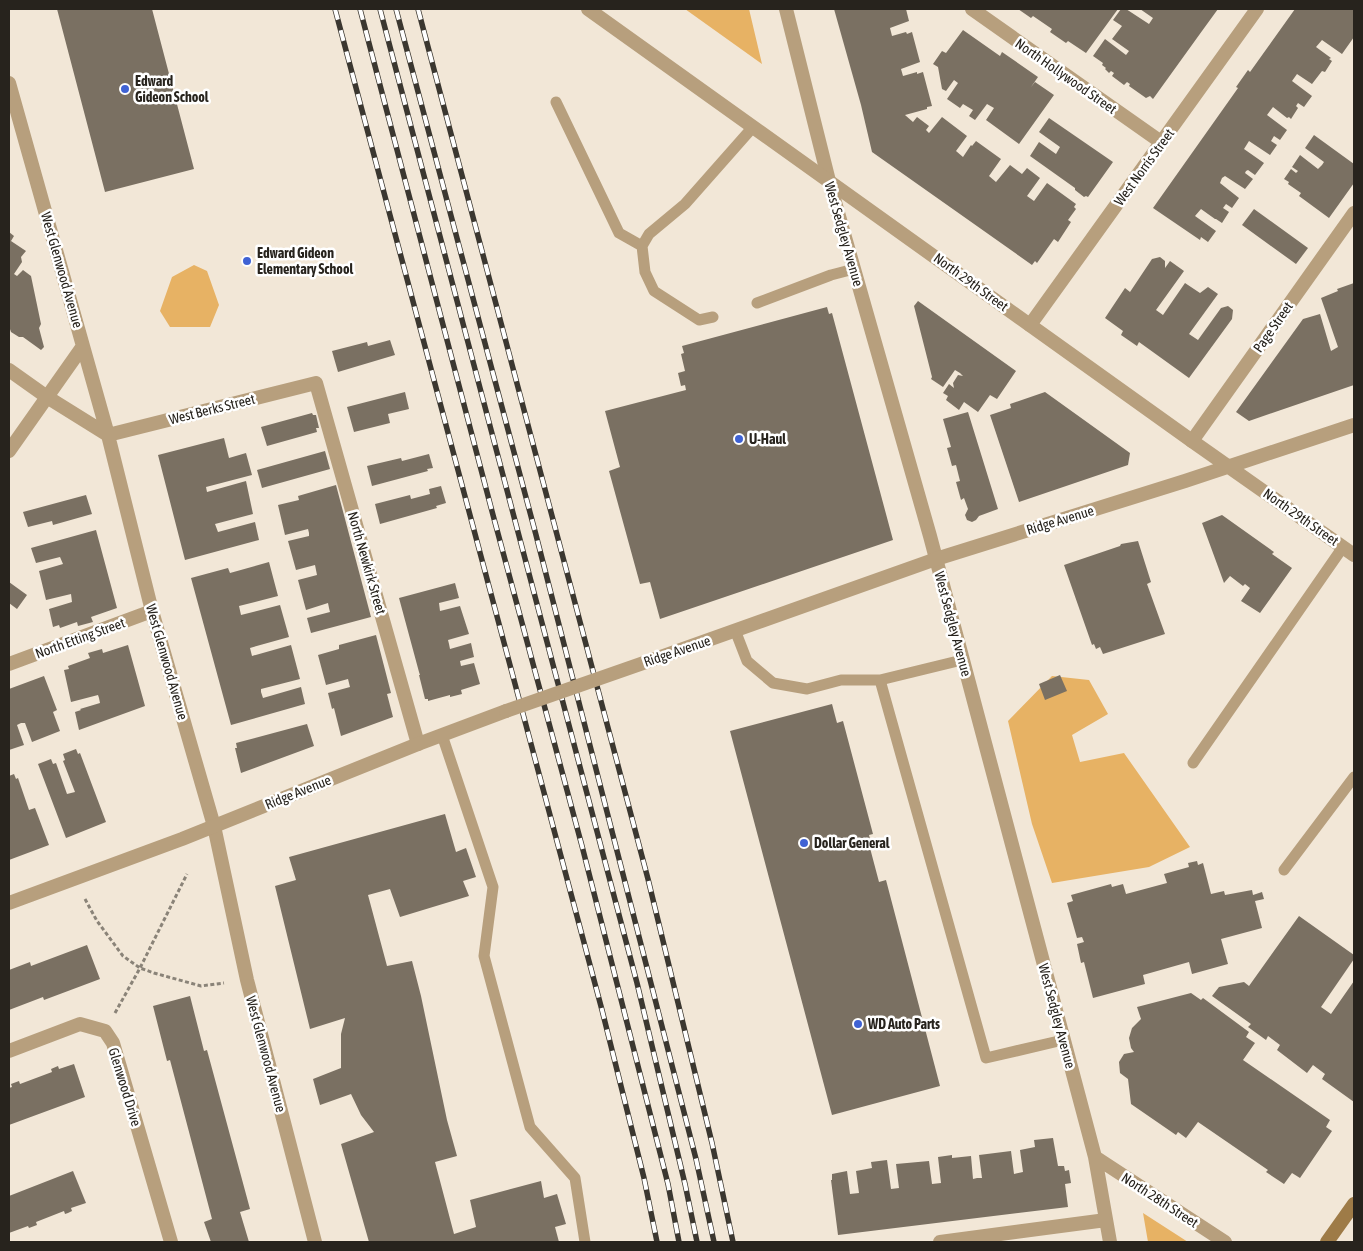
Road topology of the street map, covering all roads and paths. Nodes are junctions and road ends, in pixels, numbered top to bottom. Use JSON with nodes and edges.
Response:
{"nodes":[{"id":1,"x":588,"y":9,"type":"edge"},
{"id":2,"x":786,"y":9,"type":"edge"},
{"id":3,"x":972,"y":9,"type":"edge"},
{"id":4,"x":1257,"y":9,"type":"edge"},
{"id":5,"x":9,"y":83,"type":"edge"},
{"id":6,"x":556,"y":102,"type":"dead end"},
{"id":7,"x":753,"y":127,"type":"junction"},
{"id":8,"x":1161,"y":142,"type":"junction"},
{"id":9,"x":830,"y":181,"type":"junction"},
{"id":10,"x":1354,"y":213,"type":"edge"},
{"id":11,"x":642,"y":246,"type":"junction"},
{"id":12,"x":854,"y":270,"type":"junction"},
{"id":13,"x":757,"y":303,"type":"dead end"},
{"id":14,"x":713,"y":316,"type":"dead end"},
{"id":15,"x":1030,"y":325,"type":"junction"},
{"id":16,"x":83,"y":346,"type":"junction"},
{"id":17,"x":9,"y":370,"type":"edge"},
{"id":18,"x":316,"y":383,"type":"joint"},
{"id":19,"x":47,"y":397,"type":"junction"},
{"id":20,"x":1354,"y":424,"type":"edge"},
{"id":21,"x":108,"y":435,"type":"junction"},
{"id":22,"x":1192,"y":441,"type":"junction"},
{"id":23,"x":9,"y":451,"type":"edge"},
{"id":24,"x":1229,"y":466,"type":"junction"},
{"id":25,"x":1343,"y":547,"type":"junction"},
{"id":26,"x":1354,"y":555,"type":"edge"},
{"id":27,"x":936,"y":559,"type":"junction"},
{"id":28,"x":152,"y":611,"type":"junction"},
{"id":29,"x":735,"y":630,"type":"junction"},
{"id":30,"x":962,"y":660,"type":"junction"},
{"id":31,"x":9,"y":664,"type":"edge"},
{"id":32,"x":880,"y":680,"type":"junction"},
{"id":33,"x":442,"y":735,"type":"junction"},
{"id":34,"x":418,"y":744,"type":"junction"},
{"id":35,"x":1193,"y":763,"type":"dead end"},
{"id":36,"x":1354,"y":777,"type":"edge"},
{"id":37,"x":214,"y":826,"type":"junction"},
{"id":38,"x":1284,"y":870,"type":"dead end"},
{"id":39,"x":188,"y":874,"type":"dead end"},
{"id":40,"x":75,"y":879,"type":"junction"},
{"id":41,"x":9,"y":903,"type":"edge"},
{"id":42,"x":140,"y":968,"type":"junction"},
{"id":43,"x":247,"y":980,"type":"junction"},
{"id":44,"x":105,"y":1031,"type":"junction"},
{"id":45,"x":1063,"y":1040,"type":"junction"},
{"id":46,"x":9,"y":1051,"type":"edge"},
{"id":47,"x":1095,"y":1157,"type":"junction"},
{"id":48,"x":1354,"y":1204,"type":"edge"},
{"id":49,"x":1106,"y":1220,"type":"junction"},
{"id":50,"x":172,"y":1242,"type":"edge"},
{"id":51,"x":316,"y":1242,"type":"edge"},
{"id":52,"x":585,"y":1242,"type":"edge"},
{"id":53,"x":940,"y":1242,"type":"edge"},
{"id":54,"x":1110,"y":1242,"type":"edge"},
{"id":55,"x":1225,"y":1242,"type":"edge"},
{"id":56,"x":1327,"y":1242,"type":"edge"}],
"edges":[{"from":1,"to":7,"type":"street","name":"North 29th Street"},
{"from":2,"to":9,"type":"street","name":"West Sedgley Avenue"},
{"from":3,"to":8,"type":"street","name":"North Hollywood Street"},
{"from":4,"to":8,"type":"street","name":"West Norris Street"},
{"from":5,"to":16,"type":"street","name":"West Glenwood Avenue"},
{"from":6,"to":11,"type":"lane"},
{"from":7,"to":9,"type":"street","name":"North 29th Street"},
{"from":7,"to":11,"type":"lane"},
{"from":8,"to":15,"type":"street","name":"West Norris Street"},
{"from":9,"to":12,"type":"street","name":"West Sedgley Avenue"},
{"from":9,"to":15,"type":"street","name":"North 29th Street"},
{"from":10,"to":22,"type":"street","name":"Page Street"},
{"from":11,"to":14,"type":"lane"},
{"from":12,"to":13,"type":"lane"},
{"from":12,"to":27,"type":"street","name":"West Sedgley Avenue"},
{"from":15,"to":22,"type":"street","name":"North 29th Street"},
{"from":16,"to":19,"type":"street"},
{"from":16,"to":21,"type":"street","name":"West Glenwood Avenue"},
{"from":17,"to":19,"type":"street"},
{"from":18,"to":21,"type":"street","name":"West Berks Street"},
{"from":18,"to":34,"type":"street","name":"North Newkirk Street"},
{"from":19,"to":21,"type":"street"},
{"from":19,"to":23,"type":"street"},
{"from":20,"to":24,"type":"street","name":"Ridge Avenue"},
{"from":21,"to":28,"type":"street","name":"West Glenwood Avenue"},
{"from":22,"to":24,"type":"street","name":"North 29th Street"},
{"from":24,"to":25,"type":"street","name":"North 29th Street"},
{"from":24,"to":27,"type":"street","name":"Ridge Avenue"},
{"from":25,"to":26,"type":"street","name":"North 29th Street"},
{"from":25,"to":35,"type":"lane"},
{"from":27,"to":29,"type":"street","name":"Ridge Avenue"},
{"from":27,"to":30,"type":"street","name":"West Sedgley Avenue"},
{"from":28,"to":31,"type":"street","name":"North Etting Street"},
{"from":28,"to":37,"type":"street","name":"West Glenwood Avenue"},
{"from":29,"to":32,"type":"lane"},
{"from":29,"to":33,"type":"street","name":"Ridge Avenue","bridge":true},
{"from":30,"to":32,"type":"lane"},
{"from":30,"to":45,"type":"street","name":"West Sedgley Avenue"},
{"from":32,"to":45,"type":"lane"},
{"from":33,"to":34,"type":"street","name":"Ridge Avenue"},
{"from":33,"to":52,"type":"lane"},
{"from":34,"to":37,"type":"street","name":"Ridge Avenue"},
{"from":36,"to":38,"type":"lane"},
{"from":37,"to":40,"type":"street","name":"Ridge Avenue"},
{"from":37,"to":43,"type":"street","name":"West Glenwood Avenue"},
{"from":39,"to":42,"type":"path"},
{"from":40,"to":41,"type":"street","name":"Ridge Avenue"},
{"from":40,"to":42,"type":"path"},
{"from":42,"to":43,"type":"path"},
{"from":42,"to":44,"type":"path"},
{"from":43,"to":51,"type":"street","name":"West Glenwood Avenue"},
{"from":44,"to":46,"type":"street","name":"Glenwood Drive"},
{"from":44,"to":50,"type":"street","name":"Glenwood Drive"},
{"from":45,"to":47,"type":"street","name":"West Sedgley Avenue"},
{"from":47,"to":49,"type":"street","name":"West Sedgley Avenue"},
{"from":47,"to":55,"type":"street","name":"North 28th Street"},
{"from":48,"to":56,"type":"main road"},
{"from":49,"to":53,"type":"street"},
{"from":49,"to":54,"type":"street","name":"West Sedgley Avenue"}]}
